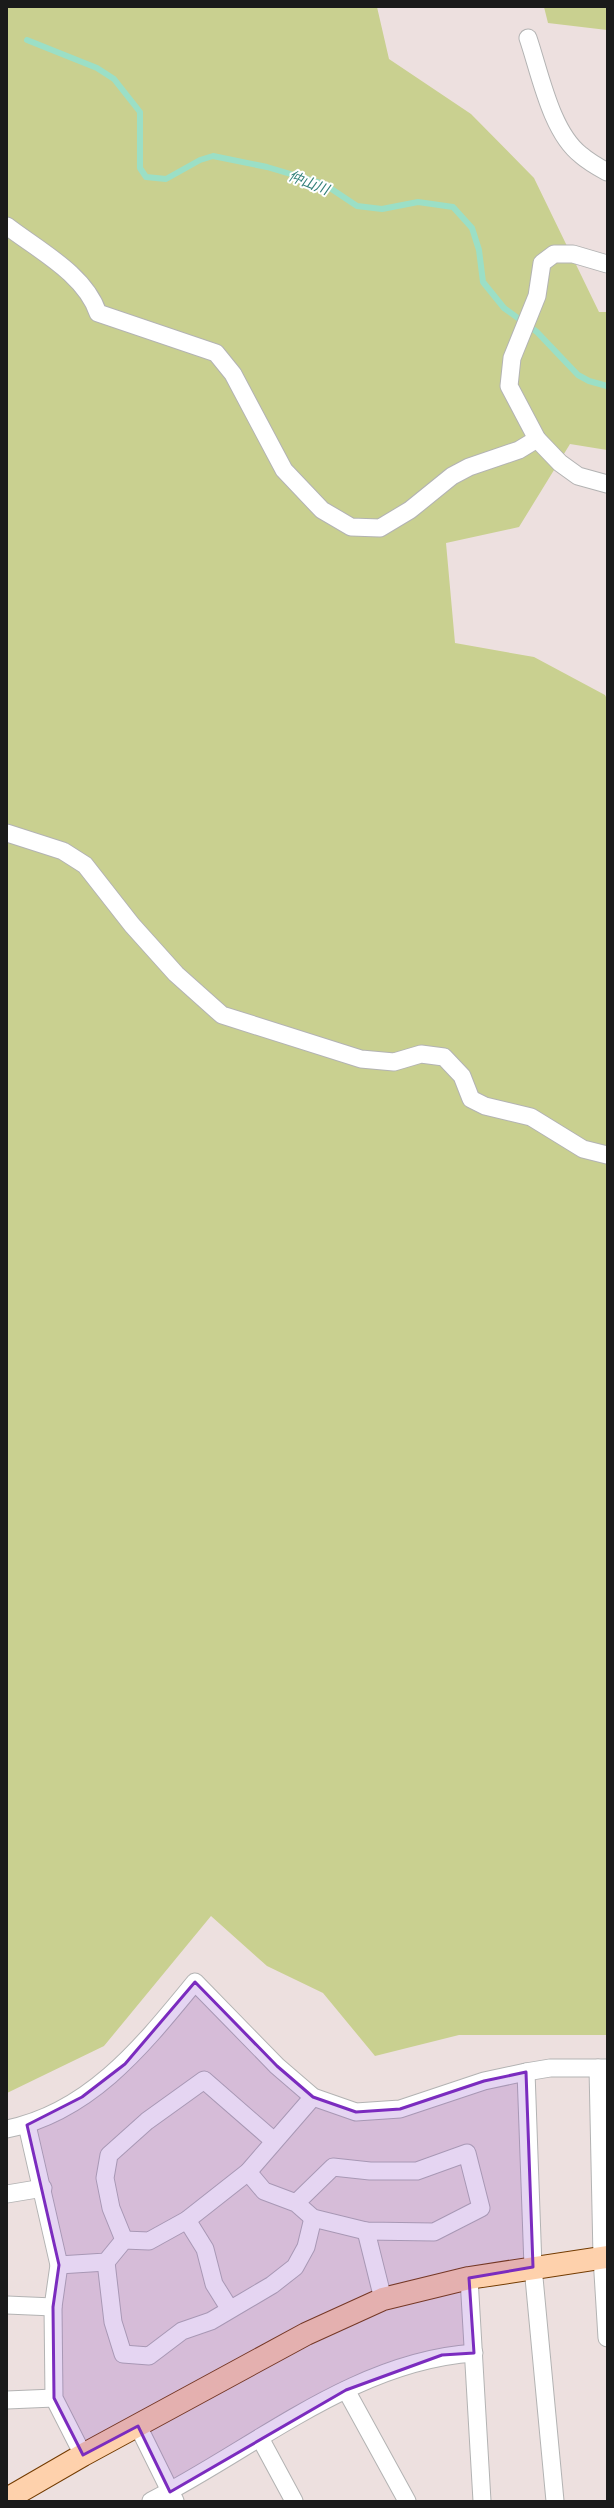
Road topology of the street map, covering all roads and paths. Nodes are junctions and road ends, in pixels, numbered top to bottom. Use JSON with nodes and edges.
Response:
{"nodes":[{"id":1,"x":528,"y":38,"type":"dead end"},
{"id":2,"x":607,"y":172,"type":"edge"},
{"id":3,"x":7,"y":226,"type":"edge"},
{"id":4,"x":607,"y":264,"type":"edge"},
{"id":5,"x":536,"y":439,"type":"junction"},
{"id":6,"x":607,"y":484,"type":"edge"},
{"id":7,"x":7,"y":833,"type":"edge"},
{"id":8,"x":607,"y":1155,"type":"edge"},
{"id":9,"x":603,"y":2068,"type":"edge"},
{"id":10,"x":526,"y":2072,"type":"junction"},
{"id":11,"x":313,"y":2097,"type":"junction"},
{"id":12,"x":27,"y":2124,"type":"junction"},
{"id":13,"x":7,"y":2129,"type":"edge"},
{"id":14,"x":274,"y":2141,"type":"junction"},
{"id":15,"x":248,"y":2172,"type":"junction"},
{"id":16,"x":604,"y":2182,"type":"edge"},
{"id":17,"x":43,"y":2188,"type":"junction"},
{"id":18,"x":7,"y":2194,"type":"edge"},
{"id":19,"x":296,"y":2203,"type":"junction"},
{"id":20,"x":314,"y":2218,"type":"junction"},
{"id":21,"x":187,"y":2220,"type":"junction"},
{"id":22,"x":366,"y":2231,"type":"junction"},
{"id":23,"x":124,"y":2240,"type":"junction"},
{"id":24,"x":605,"y":2257,"type":"edge"},
{"id":25,"x":106,"y":2262,"type":"junction"},
{"id":26,"x":59,"y":2265,"type":"junction"},
{"id":27,"x":533,"y":2267,"type":"junction"},
{"id":28,"x":469,"y":2278,"type":"junction"},
{"id":29,"x":383,"y":2298,"type":"junction"},
{"id":30,"x":7,"y":2305,"type":"edge"},
{"id":31,"x":53,"y":2307,"type":"junction"},
{"id":32,"x":229,"y":2308,"type":"junction"},
{"id":33,"x":606,"y":2318,"type":"edge"},
{"id":34,"x":607,"y":2338,"type":"edge"},
{"id":35,"x":474,"y":2353,"type":"junction"},
{"id":36,"x":346,"y":2390,"type":"junction"},
{"id":37,"x":54,"y":2398,"type":"junction"},
{"id":38,"x":7,"y":2400,"type":"edge"},
{"id":39,"x":138,"y":2426,"type":"junction"},
{"id":40,"x":260,"y":2438,"type":"junction"},
{"id":41,"x":83,"y":2455,"type":"junction"},
{"id":42,"x":173,"y":2496,"type":"edge"},
{"id":43,"x":7,"y":2499,"type":"edge"},
{"id":44,"x":152,"y":2501,"type":"edge"},
{"id":45,"x":294,"y":2501,"type":"edge"},
{"id":46,"x":407,"y":2501,"type":"edge"},
{"id":47,"x":482,"y":2501,"type":"edge"},
{"id":48,"x":555,"y":2501,"type":"edge"}],
"edges":[{"from":1,"to":2,"type":"street"},
{"from":3,"to":5,"type":"street"},
{"from":4,"to":5,"type":"street"},
{"from":5,"to":6,"type":"street"},
{"from":7,"to":8,"type":"street"},
{"from":9,"to":10,"type":"street"},
{"from":9,"to":16,"type":"street"},
{"from":10,"to":11,"type":"street"},
{"from":10,"to":27,"type":"street"},
{"from":11,"to":12,"type":"street"},
{"from":11,"to":14,"type":"street"},
{"from":12,"to":13,"type":"street"},
{"from":12,"to":17,"type":"street"},
{"from":14,"to":15,"type":"street"},
{"from":14,"to":23,"type":"street"},
{"from":15,"to":19,"type":"street"},
{"from":15,"to":21,"type":"street"},
{"from":16,"to":24,"type":"street"},
{"from":17,"to":18,"type":"street"},
{"from":17,"to":26,"type":"street"},
{"from":19,"to":20,"type":"street"},
{"from":19,"to":22,"type":"street"},
{"from":20,"to":22,"type":"street"},
{"from":20,"to":32,"type":"street"},
{"from":21,"to":23,"type":"street"},
{"from":21,"to":32,"type":"street"},
{"from":22,"to":29,"type":"street"},
{"from":23,"to":25,"type":"street"},
{"from":24,"to":27,"type":"street"},
{"from":24,"to":33,"type":"street"},
{"from":25,"to":26,"type":"street"},
{"from":25,"to":32,"type":"street"},
{"from":26,"to":31,"type":"street"},
{"from":27,"to":28,"type":"street"},
{"from":27,"to":48,"type":"street"},
{"from":28,"to":29,"type":"street"},
{"from":28,"to":35,"type":"street"},
{"from":29,"to":39,"type":"street"},
{"from":30,"to":31,"type":"street"},
{"from":31,"to":37,"type":"street"},
{"from":33,"to":34,"type":"street"},
{"from":35,"to":36,"type":"street"},
{"from":35,"to":47,"type":"street"},
{"from":36,"to":40,"type":"street"},
{"from":36,"to":46,"type":"street"},
{"from":37,"to":38,"type":"street"},
{"from":37,"to":41,"type":"street"},
{"from":39,"to":41,"type":"street"},
{"from":39,"to":42,"type":"street"},
{"from":40,"to":42,"type":"street"},
{"from":40,"to":45,"type":"street"},
{"from":41,"to":43,"type":"street"},
{"from":42,"to":44,"type":"street"}]}
